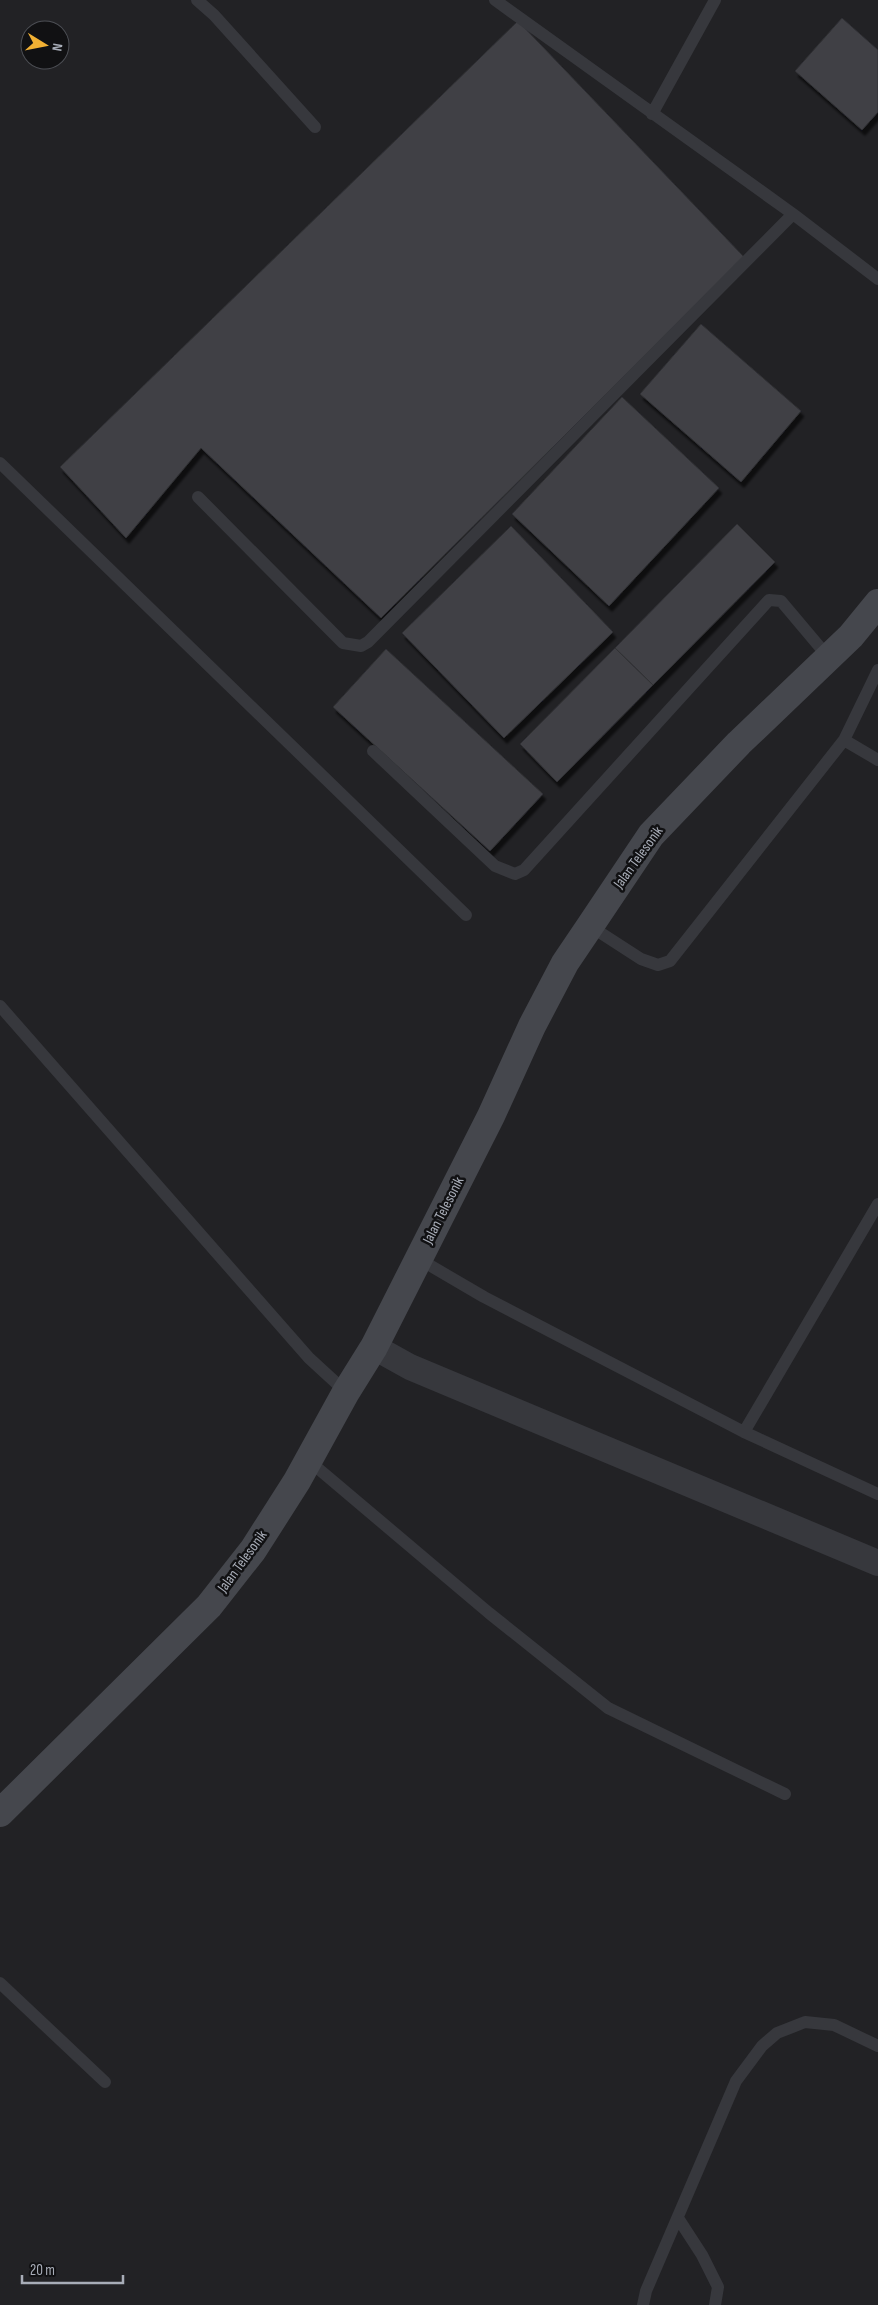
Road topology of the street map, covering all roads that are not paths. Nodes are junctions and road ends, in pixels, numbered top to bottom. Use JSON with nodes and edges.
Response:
{"nodes":[{"id":1,"x":197,"y":0,"type":"edge"},
{"id":2,"x":495,"y":0,"type":"edge"},
{"id":3,"x":715,"y":0,"type":"edge"},
{"id":4,"x":652,"y":114,"type":"junction"},
{"id":5,"x":315,"y":127,"type":"dead end"},
{"id":6,"x":793,"y":214,"type":"junction"},
{"id":7,"x":878,"y":279,"type":"edge"},
{"id":8,"x":0,"y":463,"type":"edge"},
{"id":9,"x":198,"y":497,"type":"dead end"},
{"id":10,"x":878,"y":603,"type":"edge"},
{"id":11,"x":829,"y":658,"type":"junction"},
{"id":12,"x":878,"y":670,"type":"edge"},
{"id":13,"x":844,"y":740,"type":"junction"},
{"id":14,"x":373,"y":750,"type":"dead end"},
{"id":15,"x":878,"y":760,"type":"edge"},
{"id":16,"x":466,"y":915,"type":"dead end"},
{"id":17,"x":590,"y":926,"type":"junction"},
{"id":18,"x":0,"y":1006,"type":"edge"},
{"id":19,"x":878,"y":1204,"type":"edge"},
{"id":20,"x":419,"y":1259,"type":"junction"},
{"id":21,"x":374,"y":1347,"type":"junction"},
{"id":22,"x":346,"y":1392,"type":"junction"},
{"id":23,"x":744,"y":1432,"type":"junction"},
{"id":24,"x":308,"y":1460,"type":"junction"},
{"id":25,"x":878,"y":1494,"type":"edge"},
{"id":26,"x":878,"y":1563,"type":"edge"},
{"id":27,"x":785,"y":1794,"type":"dead end"},
{"id":28,"x":0,"y":1813,"type":"edge"},
{"id":29,"x":0,"y":1983,"type":"edge"},
{"id":30,"x":878,"y":2046,"type":"edge"},
{"id":31,"x":105,"y":2082,"type":"dead end"},
{"id":32,"x":678,"y":2218,"type":"junction"},
{"id":33,"x":642,"y":2305,"type":"edge"},
{"id":34,"x":715,"y":2305,"type":"edge"}],
"edges":[{"from":1,"to":5,"type":"lane"},
{"from":2,"to":4,"type":"lane"},
{"from":3,"to":4,"type":"lane"},
{"from":4,"to":6,"type":"lane"},
{"from":6,"to":7,"type":"lane"},
{"from":6,"to":9,"type":"lane"},
{"from":8,"to":16,"type":"lane"},
{"from":10,"to":11,"type":"street","name":"Jalan Telesonik"},
{"from":11,"to":14,"type":"lane"},
{"from":11,"to":17,"type":"street","name":"Jalan Telesonik"},
{"from":12,"to":13,"type":"lane"},
{"from":13,"to":15,"type":"lane"},
{"from":13,"to":17,"type":"lane"},
{"from":17,"to":20,"type":"street","name":"Jalan Telesonik"},
{"from":18,"to":22,"type":"lane"},
{"from":19,"to":23,"type":"lane"},
{"from":20,"to":21,"type":"street","name":"Jalan Telesonik"},
{"from":20,"to":23,"type":"lane"},
{"from":21,"to":22,"type":"street","name":"Jalan Telesonik"},
{"from":21,"to":26,"type":"street"},
{"from":22,"to":24,"type":"street","name":"Jalan Telesonik"},
{"from":23,"to":25,"type":"lane"},
{"from":24,"to":27,"type":"lane"},
{"from":24,"to":28,"type":"street","name":"Jalan Telesonik"},
{"from":29,"to":31,"type":"lane"},
{"from":30,"to":32,"type":"lane"},
{"from":32,"to":33,"type":"lane"},
{"from":32,"to":34,"type":"lane"}]}
